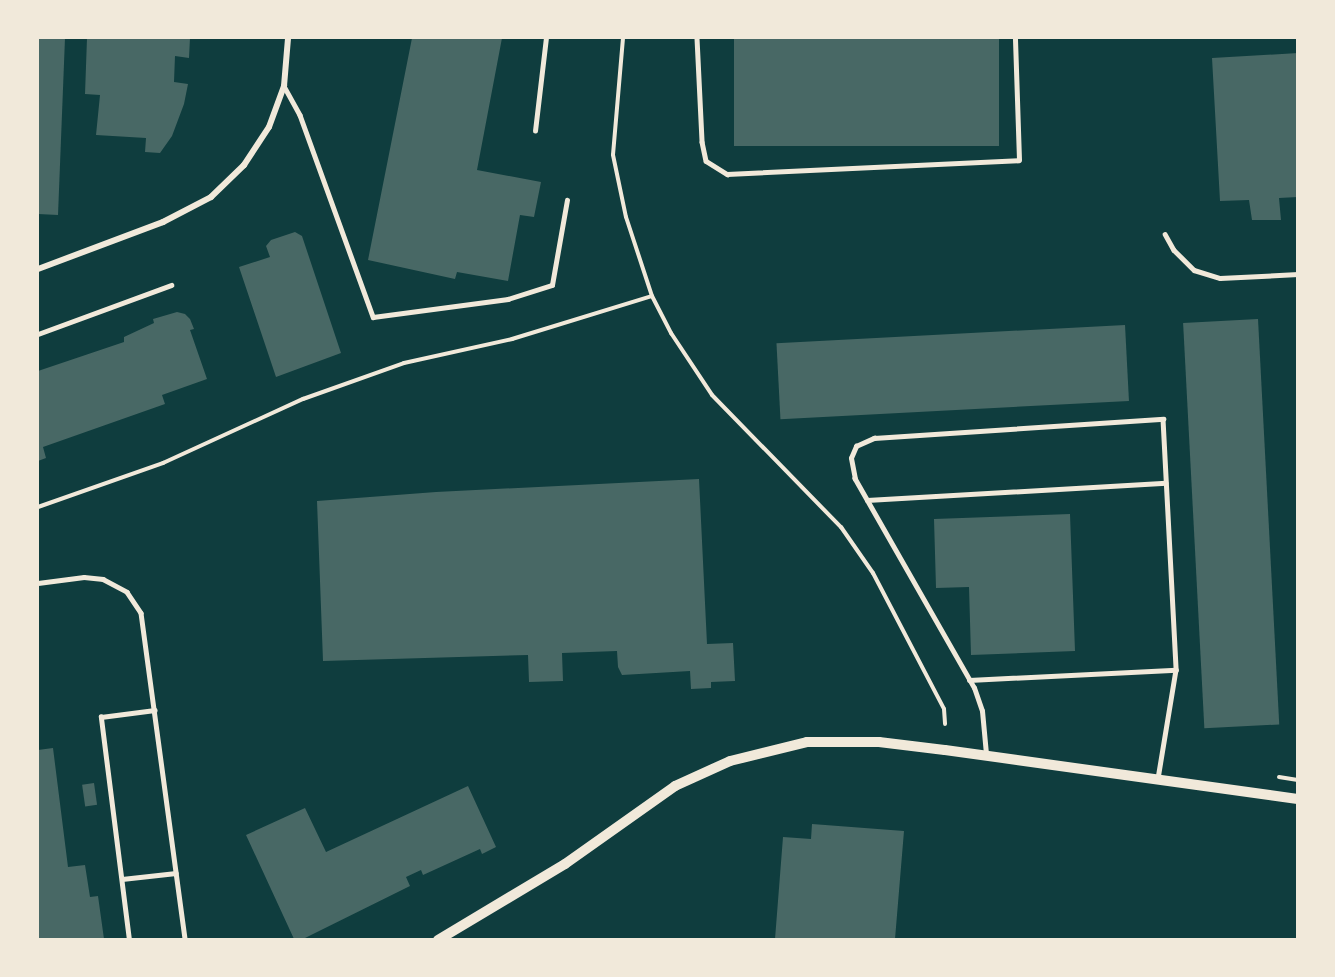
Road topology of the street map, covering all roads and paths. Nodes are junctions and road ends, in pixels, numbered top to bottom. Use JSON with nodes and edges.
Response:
{"nodes":[{"id":1,"x":288,"y":38,"type":"edge"},
{"id":2,"x":546,"y":38,"type":"edge"},
{"id":3,"x":623,"y":38,"type":"edge"},
{"id":4,"x":697,"y":38,"type":"edge"},
{"id":5,"x":1015,"y":38,"type":"edge"},
{"id":6,"x":284,"y":86,"type":"junction"},
{"id":7,"x":535,"y":131,"type":"dead end"},
{"id":8,"x":567,"y":200,"type":"dead end"},
{"id":9,"x":1165,"y":234,"type":"dead end"},
{"id":10,"x":38,"y":269,"type":"edge"},
{"id":11,"x":1298,"y":274,"type":"edge"},
{"id":12,"x":171,"y":285,"type":"dead end"},
{"id":13,"x":652,"y":296,"type":"junction"},
{"id":14,"x":38,"y":334,"type":"edge"},
{"id":15,"x":1166,"y":483,"type":"junction"},
{"id":16,"x":866,"y":500,"type":"junction"},
{"id":17,"x":38,"y":507,"type":"edge"},
{"id":18,"x":38,"y":583,"type":"edge"},
{"id":19,"x":1176,"y":670,"type":"junction"},
{"id":20,"x":969,"y":680,"type":"junction"},
{"id":21,"x":155,"y":710,"type":"junction"},
{"id":22,"x":945,"y":724,"type":"dead end"},
{"id":23,"x":986,"y":755,"type":"junction"},
{"id":24,"x":1158,"y":779,"type":"junction"},
{"id":25,"x":1298,"y":800,"type":"edge"},
{"id":26,"x":176,"y":873,"type":"junction"},
{"id":27,"x":122,"y":879,"type":"junction"},
{"id":28,"x":129,"y":939,"type":"edge"},
{"id":29,"x":184,"y":939,"type":"edge"},
{"id":30,"x":438,"y":939,"type":"edge"}],
"edges":[{"from":1,"to":6,"type":"street"},
{"from":2,"to":7,"type":"lane"},
{"from":3,"to":13,"type":"path"},
{"from":4,"to":5,"type":"lane"},
{"from":6,"to":8,"type":"lane"},
{"from":6,"to":10,"type":"street"},
{"from":9,"to":11,"type":"lane"},
{"from":12,"to":14,"type":"lane"},
{"from":13,"to":17,"type":"path"},
{"from":13,"to":22,"type":"path"},
{"from":15,"to":16,"type":"lane"},
{"from":15,"to":16,"type":"lane"},
{"from":15,"to":19,"type":"lane"},
{"from":16,"to":20,"type":"lane"},
{"from":18,"to":21,"type":"lane"},
{"from":19,"to":20,"type":"lane"},
{"from":19,"to":24,"type":"lane"},
{"from":20,"to":23,"type":"lane"},
{"from":21,"to":26,"type":"lane"},
{"from":21,"to":27,"type":"lane"},
{"from":23,"to":24,"type":"street"},
{"from":23,"to":30,"type":"street"},
{"from":24,"to":25,"type":"street"},
{"from":26,"to":27,"type":"lane"},
{"from":26,"to":29,"type":"lane"},
{"from":27,"to":28,"type":"lane"}]}
